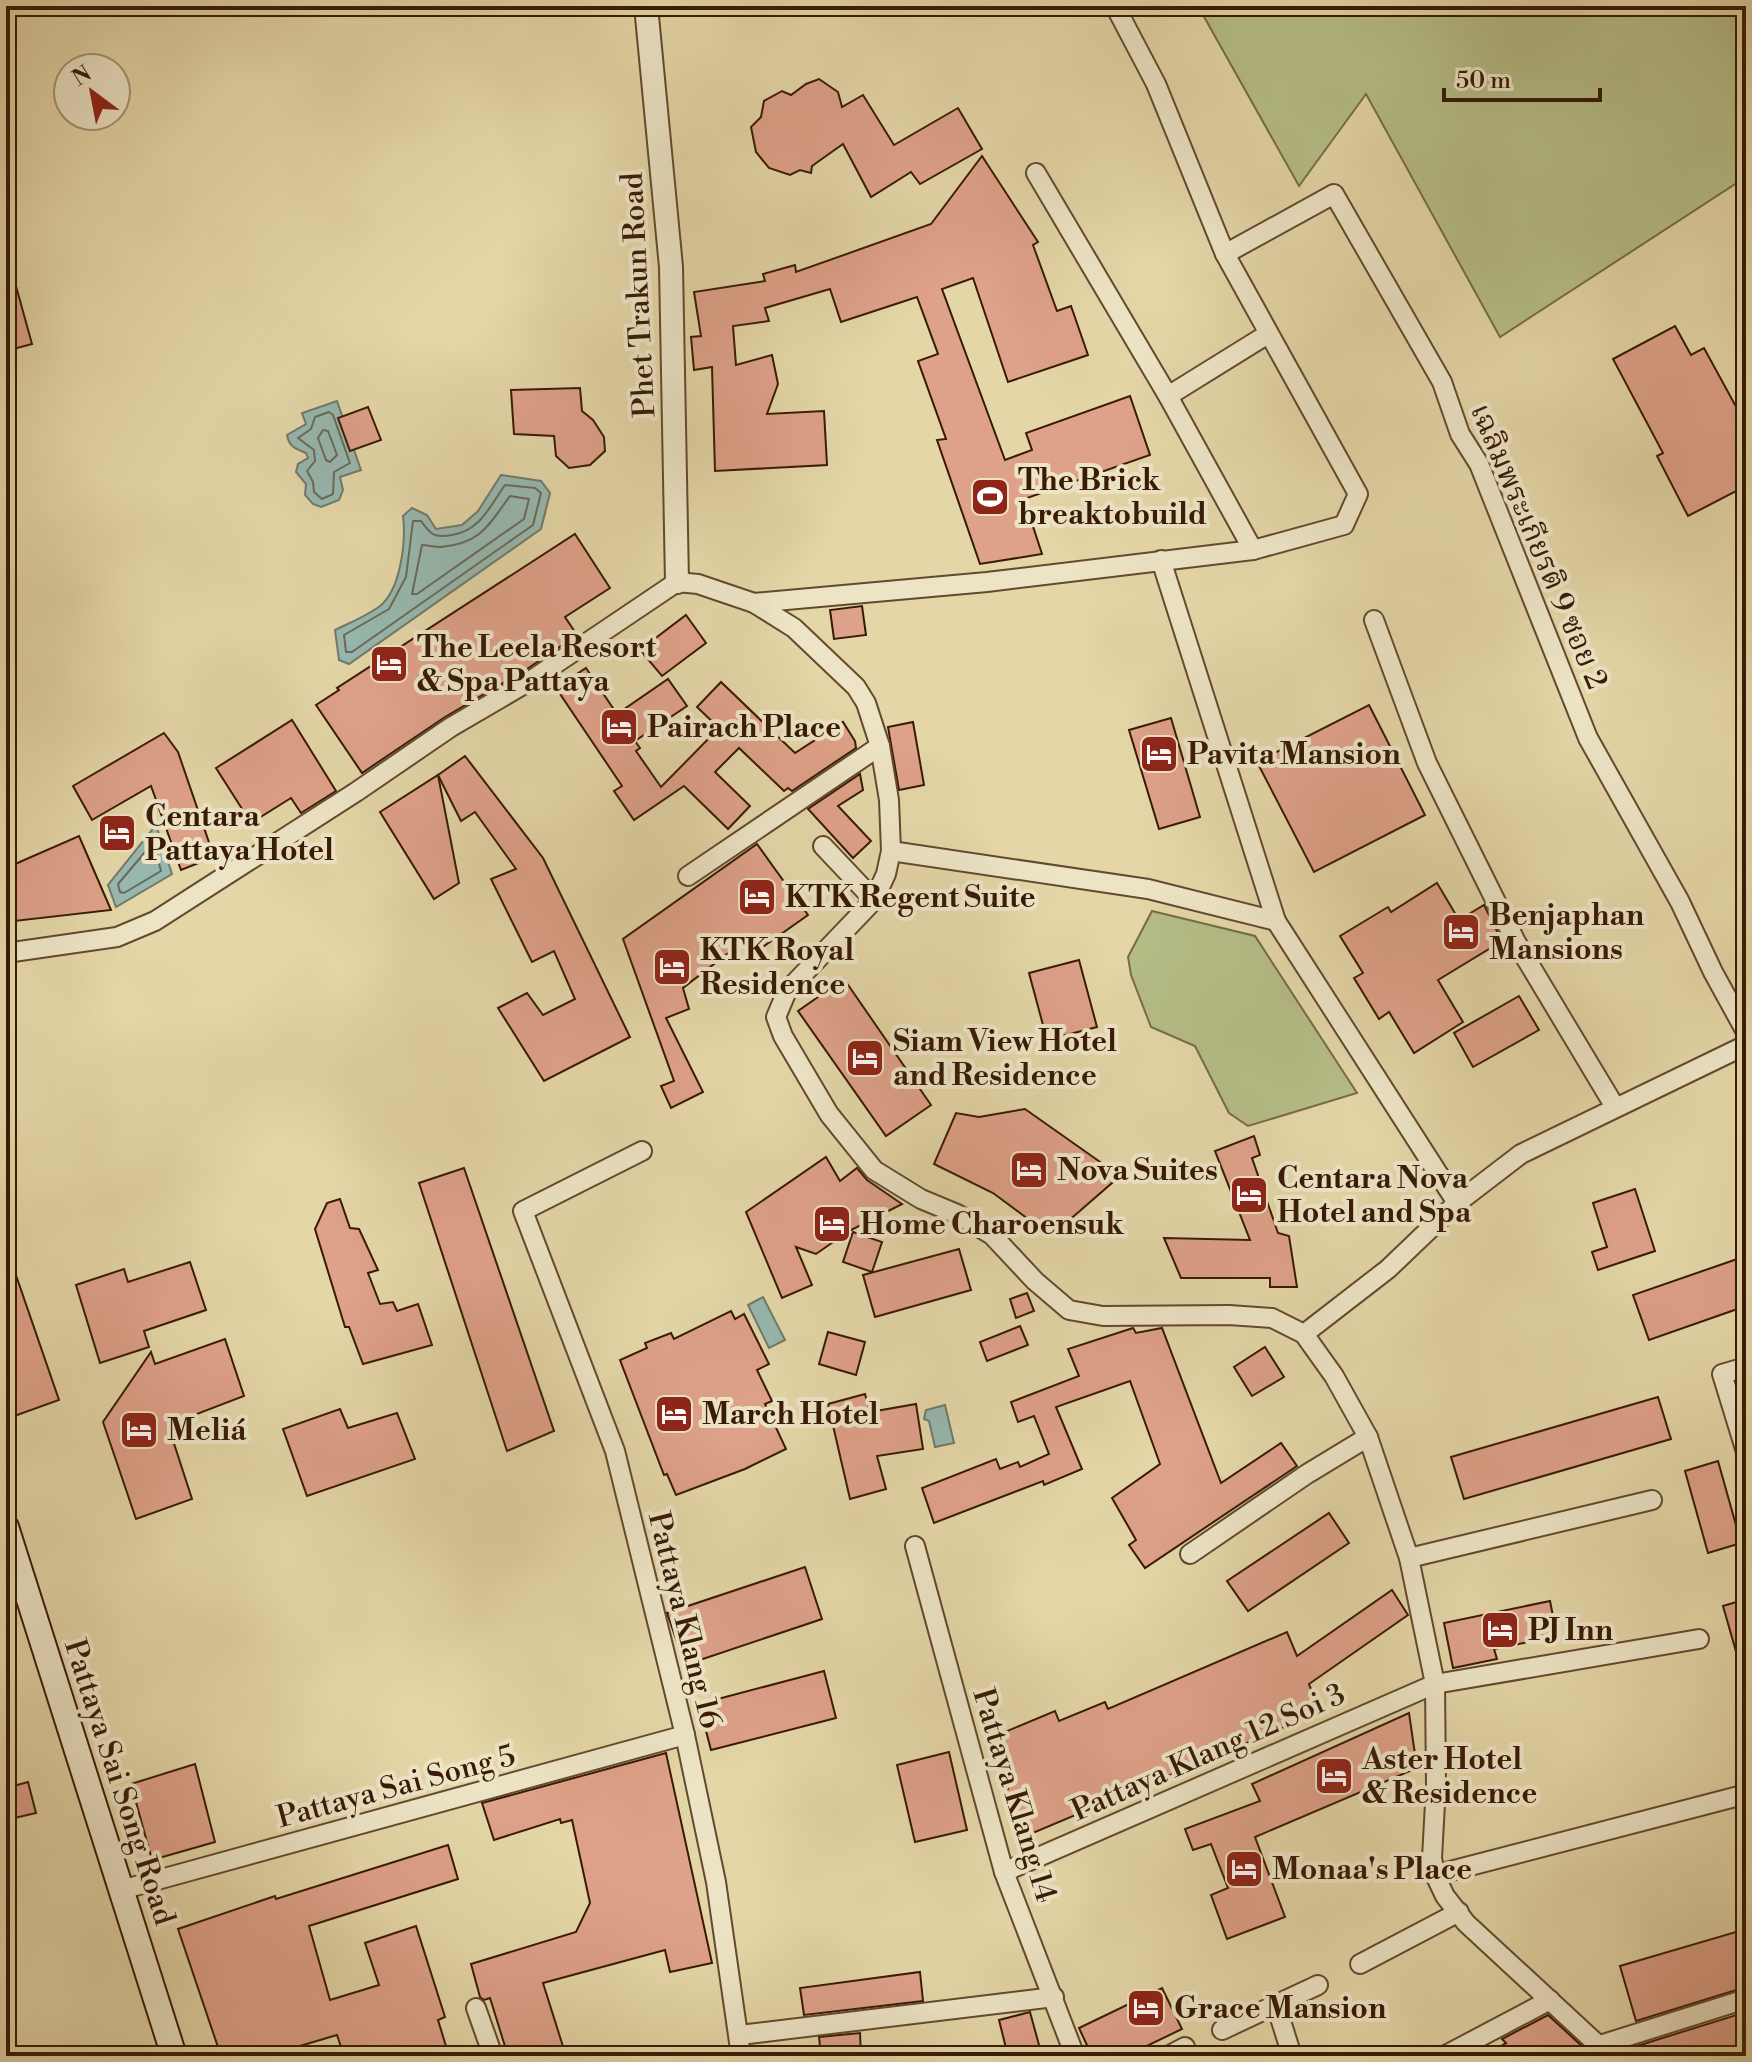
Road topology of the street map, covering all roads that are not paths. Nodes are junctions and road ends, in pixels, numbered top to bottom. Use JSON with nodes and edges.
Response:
{"nodes":[{"id":1,"x":646,"y":6,"type":"edge"},
{"id":2,"x":1115,"y":6,"type":"edge"},
{"id":3,"x":1036,"y":173,"type":"dead end"},
{"id":4,"x":1225,"y":254,"type":"junction"},
{"id":5,"x":1268,"y":334,"type":"junction"},
{"id":6,"x":1168,"y":396,"type":"junction"},
{"id":7,"x":1253,"y":550,"type":"junction"},
{"id":8,"x":1161,"y":560,"type":"junction"},
{"id":9,"x":677,"y":582,"type":"junction"},
{"id":10,"x":754,"y":603,"type":"junction"},
{"id":11,"x":1374,"y":620,"type":"dead end"},
{"id":12,"x":880,"y":746,"type":"junction"},
{"id":13,"x":823,"y":846,"type":"dead end"},
{"id":14,"x":891,"y":851,"type":"junction"},
{"id":15,"x":688,"y":876,"type":"dead end"},
{"id":16,"x":874,"y":900,"type":"junction"},
{"id":17,"x":1276,"y":921,"type":"junction"},
{"id":18,"x":6,"y":953,"type":"edge"},
{"id":19,"x":1746,"y":1032,"type":"edge"},
{"id":20,"x":1746,"y":1045,"type":"edge"},
{"id":21,"x":1615,"y":1107,"type":"junction"},
{"id":22,"x":642,"y":1151,"type":"dead end"},
{"id":23,"x":1457,"y":1203,"type":"junction"},
{"id":24,"x":1304,"y":1334,"type":"junction"},
{"id":25,"x":1746,"y":1367,"type":"edge"},
{"id":26,"x":1368,"y":1437,"type":"junction"},
{"id":27,"x":1746,"y":1452,"type":"edge"},
{"id":28,"x":1652,"y":1500,"type":"dead end"},
{"id":29,"x":6,"y":1527,"type":"edge"},
{"id":30,"x":915,"y":1546,"type":"dead end"},
{"id":31,"x":1190,"y":1554,"type":"dead end"},
{"id":32,"x":1409,"y":1558,"type":"junction"},
{"id":33,"x":1699,"y":1639,"type":"dead end"},
{"id":34,"x":1435,"y":1684,"type":"junction"},
{"id":35,"x":685,"y":1735,"type":"junction"},
{"id":36,"x":1739,"y":1796,"type":"dead end"},
{"id":37,"x":1004,"y":1872,"type":"junction"},
{"id":38,"x":1435,"y":1875,"type":"junction"},
{"id":39,"x":121,"y":1890,"type":"junction"},
{"id":40,"x":1459,"y":1912,"type":"junction"},
{"id":41,"x":1360,"y":1964,"type":"dead end"},
{"id":42,"x":1318,"y":1985,"type":"dead end"},
{"id":43,"x":1054,"y":1997,"type":"junction"},
{"id":44,"x":1746,"y":1999,"type":"edge"},
{"id":45,"x":1550,"y":2000,"type":"junction"},
{"id":46,"x":1276,"y":2005,"type":"junction"},
{"id":47,"x":476,"y":2008,"type":"dead end"},
{"id":48,"x":1222,"y":2030,"type":"dead end"},
{"id":49,"x":740,"y":2035,"type":"junction"},
{"id":50,"x":1185,"y":2047,"type":"dead end"},
{"id":51,"x":1605,"y":2050,"type":"edge"},
{"id":52,"x":174,"y":2056,"type":"edge"},
{"id":53,"x":493,"y":2056,"type":"edge"},
{"id":54,"x":741,"y":2056,"type":"edge"},
{"id":55,"x":1075,"y":2056,"type":"edge"},
{"id":56,"x":1168,"y":2056,"type":"edge"},
{"id":57,"x":1292,"y":2056,"type":"edge"},
{"id":58,"x":1444,"y":2056,"type":"edge"}],
"edges":[{"from":1,"to":9,"type":"street","name":"Phet Trakun Road"},
{"from":2,"to":4,"type":"street"},
{"from":3,"to":6,"type":"street"},
{"from":4,"to":5,"type":"street"},
{"from":4,"to":19,"type":"street","name":"เฉลิมพระเกียรติ 9 ซอย 2"},
{"from":5,"to":6,"type":"street"},
{"from":5,"to":7,"type":"street"},
{"from":6,"to":7,"type":"street"},
{"from":7,"to":8,"type":"street"},
{"from":8,"to":10,"type":"street"},
{"from":8,"to":17,"type":"street"},
{"from":9,"to":10,"type":"street"},
{"from":9,"to":18,"type":"street"},
{"from":10,"to":12,"type":"street"},
{"from":11,"to":21,"type":"street"},
{"from":12,"to":14,"type":"street"},
{"from":12,"to":15,"type":"street"},
{"from":13,"to":16,"type":"street"},
{"from":14,"to":16,"type":"street"},
{"from":14,"to":17,"type":"street"},
{"from":16,"to":24,"type":"street"},
{"from":17,"to":23,"type":"street"},
{"from":20,"to":21,"type":"street"},
{"from":21,"to":23,"type":"street"},
{"from":22,"to":35,"type":"street","name":"Pattaya Klang 16"},
{"from":23,"to":24,"type":"street"},
{"from":24,"to":26,"type":"street"},
{"from":25,"to":27,"type":"street"},
{"from":26,"to":31,"type":"street"},
{"from":26,"to":32,"type":"street"},
{"from":28,"to":32,"type":"street"},
{"from":29,"to":39,"type":"main road","name":"Pattaya Sai Song Road"},
{"from":30,"to":37,"type":"street","name":"Pattaya Klang 14"},
{"from":32,"to":34,"type":"street"},
{"from":33,"to":34,"type":"street","name":"Pattaya Klang 12 Soi 3"},
{"from":34,"to":37,"type":"street","name":"Pattaya Klang 12 Soi 3"},
{"from":34,"to":38,"type":"street"},
{"from":35,"to":39,"type":"street","name":"Pattaya Sai Song 5"},
{"from":35,"to":49,"type":"street","name":"Pattaya Klang 16"},
{"from":36,"to":38,"type":"street"},
{"from":37,"to":43,"type":"street","name":"Pattaya Klang 14"},
{"from":38,"to":40,"type":"street"},
{"from":39,"to":52,"type":"main road","name":"Pattaya Sai Song Road"},
{"from":40,"to":41,"type":"street"},
{"from":40,"to":45,"type":"street"},
{"from":42,"to":46,"type":"street"},
{"from":43,"to":49,"type":"street"},
{"from":43,"to":55,"type":"street","name":"Pattaya Klang 14"},
{"from":44,"to":51,"type":"street"},
{"from":45,"to":51,"type":"street"},
{"from":45,"to":58,"type":"street"},
{"from":46,"to":48,"type":"street"},
{"from":46,"to":57,"type":"street"},
{"from":47,"to":53,"type":"street"},
{"from":49,"to":54,"type":"street","name":"Pattaya Klang 16"},
{"from":50,"to":56,"type":"street"}]}
